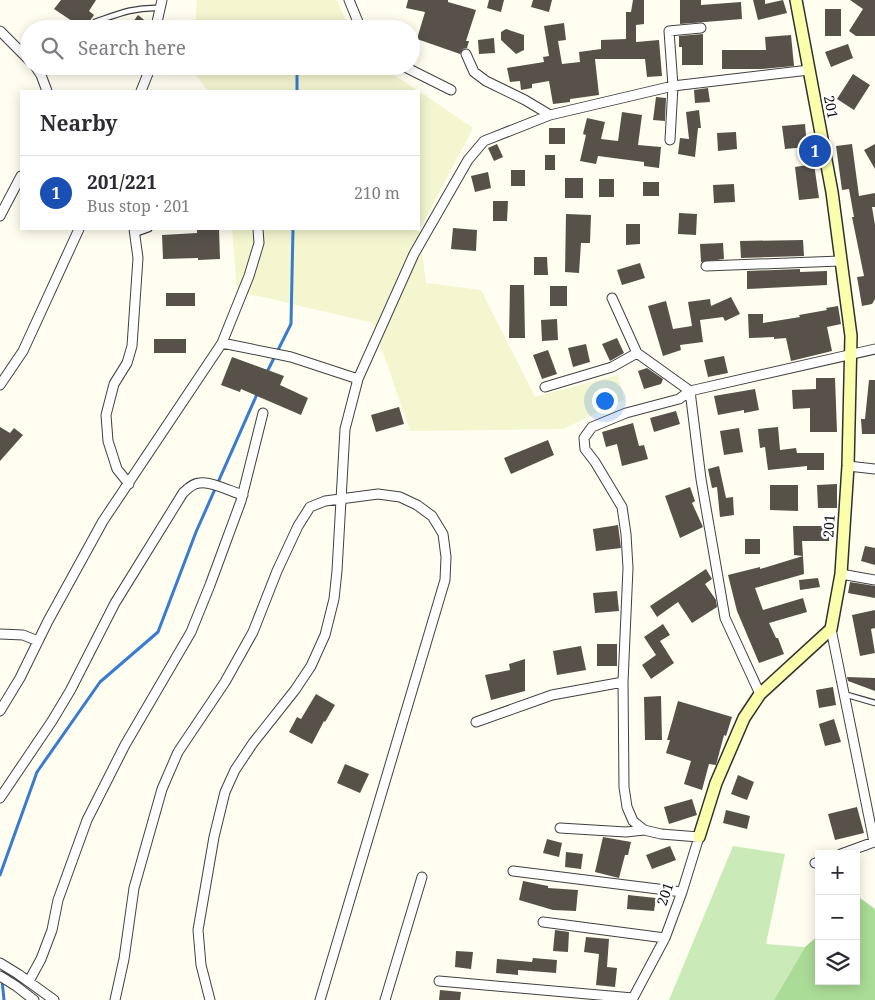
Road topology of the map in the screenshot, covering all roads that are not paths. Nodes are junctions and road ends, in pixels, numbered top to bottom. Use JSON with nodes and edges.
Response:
{"nodes":[{"id":1,"x":349,"y":0,"type":"edge"},
{"id":2,"x":796,"y":0,"type":"edge"},
{"id":3,"x":161,"y":4,"type":"edge"},
{"id":4,"x":101,"y":20,"type":"edge"},
{"id":5,"x":158,"y":20,"type":"edge"},
{"id":6,"x":357,"y":20,"type":"edge"},
{"id":7,"x":701,"y":28,"type":"dead end"},
{"id":8,"x":0,"y":31,"type":"edge"},
{"id":9,"x":20,"y":51,"type":"edge"},
{"id":10,"x":466,"y":54,"type":"dead end"},
{"id":11,"x":809,"y":70,"type":"junction"},
{"id":12,"x":420,"y":74,"type":"edge"},
{"id":13,"x":41,"y":75,"type":"edge"},
{"id":14,"x":147,"y":75,"type":"edge"},
{"id":15,"x":673,"y":86,"type":"junction"},
{"id":16,"x":47,"y":90,"type":"edge"},
{"id":17,"x":141,"y":90,"type":"edge"},
{"id":18,"x":451,"y":90,"type":"dead end"},
{"id":19,"x":550,"y":115,"type":"junction"},
{"id":20,"x":670,"y":140,"type":"dead end"},
{"id":21,"x":20,"y":178,"type":"edge"},
{"id":22,"x":0,"y":216,"type":"edge"},
{"id":23,"x":78,"y":230,"type":"edge"},
{"id":24,"x":258,"y":230,"type":"edge"},
{"id":25,"x":135,"y":231,"type":"edge"},
{"id":26,"x":840,"y":261,"type":"junction"},
{"id":27,"x":706,"y":266,"type":"dead end"},
{"id":28,"x":612,"y":298,"type":"dead end"},
{"id":29,"x":222,"y":344,"type":"junction"},
{"id":30,"x":875,"y":349,"type":"edge"},
{"id":31,"x":637,"y":353,"type":"junction"},
{"id":32,"x":852,"y":354,"type":"junction"},
{"id":33,"x":358,"y":379,"type":"junction"},
{"id":34,"x":0,"y":386,"type":"edge"},
{"id":35,"x":545,"y":387,"type":"dead end"},
{"id":36,"x":690,"y":391,"type":"junction"},
{"id":37,"x":263,"y":414,"type":"dead end"},
{"id":38,"x":848,"y":466,"type":"junction"},
{"id":39,"x":875,"y":469,"type":"edge"},
{"id":40,"x":129,"y":484,"type":"junction"},
{"id":41,"x":243,"y":495,"type":"junction"},
{"id":42,"x":340,"y":499,"type":"junction"},
{"id":43,"x":841,"y":574,"type":"junction"},
{"id":44,"x":875,"y":580,"type":"edge"},
{"id":45,"x":830,"y":629,"type":"junction"},
{"id":46,"x":0,"y":634,"type":"edge"},
{"id":47,"x":38,"y":641,"type":"junction"},
{"id":48,"x":623,"y":682,"type":"junction"},
{"id":49,"x":843,"y":693,"type":"junction"},
{"id":50,"x":760,"y":694,"type":"junction"},
{"id":51,"x":875,"y":703,"type":"edge"},
{"id":52,"x":0,"y":711,"type":"edge"},
{"id":53,"x":476,"y":722,"type":"dead end"},
{"id":54,"x":0,"y":798,"type":"edge"},
{"id":55,"x":560,"y":828,"type":"dead end"},
{"id":56,"x":644,"y":830,"type":"junction"},
{"id":57,"x":699,"y":837,"type":"junction"},
{"id":58,"x":852,"y":850,"type":"edge"},
{"id":59,"x":513,"y":871,"type":"dead end"},
{"id":60,"x":422,"y":877,"type":"dead end"},
{"id":61,"x":682,"y":892,"type":"junction"},
{"id":62,"x":544,"y":922,"type":"dead end"},
{"id":63,"x":664,"y":938,"type":"junction"},
{"id":64,"x":0,"y":963,"type":"edge"},
{"id":65,"x":0,"y":976,"type":"edge"},
{"id":66,"x":29,"y":981,"type":"junction"},
{"id":67,"x":439,"y":981,"type":"dead end"},
{"id":68,"x":633,"y":999,"type":"edge"},
{"id":69,"x":34,"y":1000,"type":"edge"},
{"id":70,"x":54,"y":1000,"type":"edge"},
{"id":71,"x":115,"y":1000,"type":"edge"},
{"id":72,"x":210,"y":1000,"type":"edge"},
{"id":73,"x":320,"y":1000,"type":"edge"},
{"id":74,"x":385,"y":1000,"type":"edge"}],
"edges":[{"from":1,"to":6,"type":"street"},
{"from":2,"to":11,"type":"street","name":"201"},
{"from":3,"to":4,"type":"lane"},
{"from":3,"to":5,"type":"street"},
{"from":7,"to":15,"type":"street"},
{"from":8,"to":9,"type":"street"},
{"from":10,"to":19,"type":"street"},
{"from":11,"to":15,"type":"street"},
{"from":11,"to":26,"type":"street","name":"201"},
{"from":12,"to":18,"type":"street"},
{"from":13,"to":16,"type":"street"},
{"from":14,"to":17,"type":"street"},
{"from":15,"to":19,"type":"street"},
{"from":15,"to":20,"type":"street"},
{"from":19,"to":33,"type":"street"},
{"from":21,"to":22,"type":"street"},
{"from":23,"to":34,"type":"street"},
{"from":24,"to":29,"type":"street"},
{"from":25,"to":40,"type":"street"},
{"from":26,"to":27,"type":"street"},
{"from":26,"to":32,"type":"street","name":"201"},
{"from":28,"to":31,"type":"street"},
{"from":29,"to":33,"type":"street"},
{"from":29,"to":40,"type":"street"},
{"from":30,"to":32,"type":"street"},
{"from":31,"to":35,"type":"street"},
{"from":31,"to":36,"type":"street"},
{"from":32,"to":36,"type":"street"},
{"from":32,"to":38,"type":"street","name":"201"},
{"from":33,"to":42,"type":"street"},
{"from":36,"to":48,"type":"street"},
{"from":36,"to":50,"type":"street"},
{"from":37,"to":41,"type":"street"},
{"from":38,"to":39,"type":"street"},
{"from":38,"to":43,"type":"street","name":"201"},
{"from":40,"to":47,"type":"street"},
{"from":41,"to":54,"type":"street"},
{"from":41,"to":66,"type":"street"},
{"from":42,"to":71,"type":"street"},
{"from":42,"to":72,"type":"street"},
{"from":42,"to":73,"type":"street"},
{"from":43,"to":44,"type":"street"},
{"from":43,"to":45,"type":"street","name":"201"},
{"from":45,"to":49,"type":"street"},
{"from":45,"to":50,"type":"street","name":"201"},
{"from":46,"to":47,"type":"street"},
{"from":47,"to":52,"type":"street"},
{"from":48,"to":53,"type":"street"},
{"from":48,"to":56,"type":"street"},
{"from":49,"to":51,"type":"lane"},
{"from":49,"to":58,"type":"street"},
{"from":50,"to":57,"type":"street","name":"201"},
{"from":55,"to":56,"type":"street"},
{"from":56,"to":57,"type":"street"},
{"from":57,"to":61,"type":"street","name":"201"},
{"from":59,"to":61,"type":"street"},
{"from":60,"to":74,"type":"street"},
{"from":61,"to":63,"type":"street","name":"201"},
{"from":62,"to":63,"type":"street"},
{"from":63,"to":68,"type":"street","name":"201"},
{"from":64,"to":66,"type":"street"},
{"from":65,"to":69,"type":"street"},
{"from":66,"to":70,"type":"street"},
{"from":67,"to":68,"type":"street"}]}
